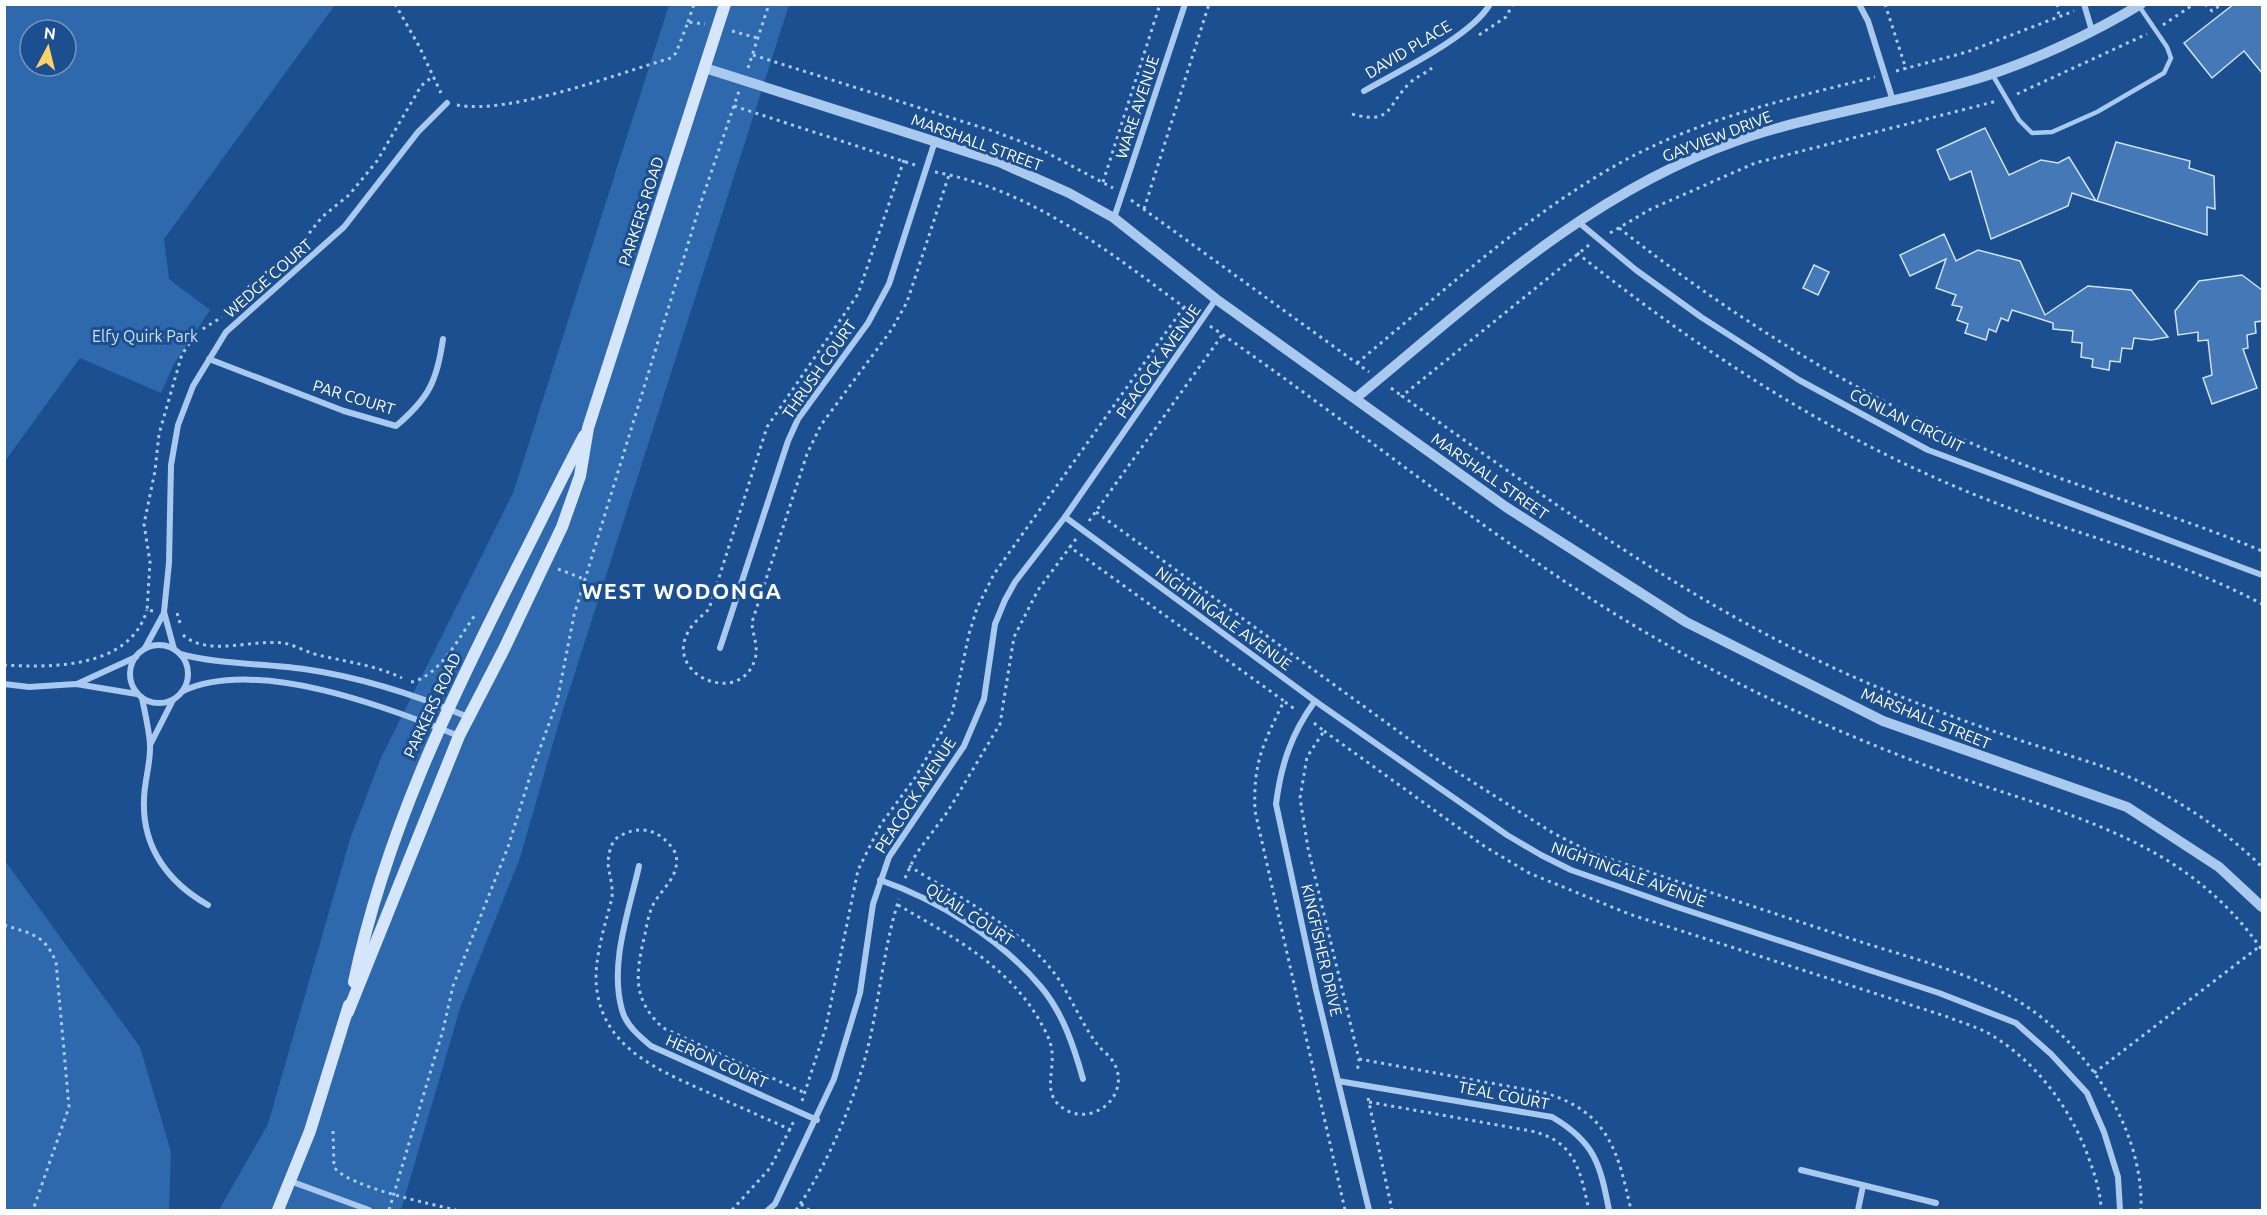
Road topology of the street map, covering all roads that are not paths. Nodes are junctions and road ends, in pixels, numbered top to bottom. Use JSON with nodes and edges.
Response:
{"nodes":[{"id":1,"x":725,"y":4,"type":"edge"},
{"id":2,"x":1185,"y":4,"type":"edge"},
{"id":3,"x":1490,"y":4,"type":"edge"},
{"id":4,"x":1859,"y":4,"type":"edge"},
{"id":5,"x":2084,"y":4,"type":"edge"},
{"id":6,"x":2140,"y":5,"type":"edge"},
{"id":7,"x":2092,"y":31,"type":"junction"},
{"id":8,"x":705,"y":68,"type":"junction"},
{"id":9,"x":1992,"y":74,"type":"junction"},
{"id":10,"x":1364,"y":91,"type":"dead end"},
{"id":11,"x":1893,"y":101,"type":"junction"},
{"id":12,"x":447,"y":103,"type":"road end"},
{"id":13,"x":935,"y":141,"type":"junction"},
{"id":14,"x":1114,"y":218,"type":"junction"},
{"id":15,"x":1576,"y":220,"type":"junction"},
{"id":16,"x":1216,"y":299,"type":"junction"},
{"id":17,"x":443,"y":339,"type":"dead end"},
{"id":18,"x":209,"y":359,"type":"junction"},
{"id":19,"x":1356,"y":398,"type":"junction"},
{"id":20,"x":588,"y":428,"type":"junction"},
{"id":21,"x":1065,"y":517,"type":"junction"},
{"id":22,"x":2262,"y":575,"type":"edge"},
{"id":23,"x":164,"y":612,"type":"junction"},
{"id":24,"x":146,"y":648,"type":"junction"},
{"id":25,"x":720,"y":648,"type":"dead end"},
{"id":26,"x":174,"y":649,"type":"junction"},
{"id":27,"x":180,"y":654,"type":"junction"},
{"id":28,"x":136,"y":657,"type":"junction"},
{"id":29,"x":4,"y":684,"type":"edge"},
{"id":30,"x":76,"y":684,"type":"junction"},
{"id":31,"x":183,"y":691,"type":"junction"},
{"id":32,"x":140,"y":696,"type":"junction"},
{"id":33,"x":173,"y":700,"type":"junction"},
{"id":34,"x":1315,"y":701,"type":"junction"},
{"id":35,"x":447,"y":708,"type":"junction"},
{"id":36,"x":468,"y":717,"type":"junction"},
{"id":37,"x":438,"y":728,"type":"junction"},
{"id":38,"x":459,"y":736,"type":"junction"},
{"id":39,"x":150,"y":746,"type":"junction"},
{"id":40,"x":639,"y":866,"type":"dead end"},
{"id":41,"x":880,"y":880,"type":"junction"},
{"id":42,"x":208,"y":905,"type":"dead end"},
{"id":43,"x":2262,"y":907,"type":"edge"},
{"id":44,"x":348,"y":1012,"type":"junction"},
{"id":45,"x":1083,"y":1078,"type":"dead end"},
{"id":46,"x":1338,"y":1081,"type":"junction"},
{"id":47,"x":817,"y":1120,"type":"junction"},
{"id":48,"x":1801,"y":1170,"type":"dead end"},
{"id":49,"x":290,"y":1181,"type":"junction"},
{"id":50,"x":1863,"y":1186,"type":"junction"},
{"id":51,"x":1936,"y":1203,"type":"dead end"},
{"id":52,"x":775,"y":1204,"type":"junction"},
{"id":53,"x":278,"y":1210,"type":"edge"},
{"id":54,"x":369,"y":1210,"type":"edge"},
{"id":55,"x":768,"y":1210,"type":"edge"},
{"id":56,"x":782,"y":1210,"type":"edge"},
{"id":57,"x":1369,"y":1210,"type":"edge"},
{"id":58,"x":1609,"y":1210,"type":"edge"},
{"id":59,"x":1858,"y":1210,"type":"edge"},
{"id":60,"x":2120,"y":1210,"type":"edge"}],
"edges":[{"from":1,"to":8,"type":"main road","name":"PARKERS ROAD"},
{"from":2,"to":14,"type":"street","name":"WARE AVENUE"},
{"from":3,"to":10,"type":"street","name":"DAVID PLACE"},
{"from":4,"to":11,"type":"street"},
{"from":5,"to":7,"type":"street"},
{"from":6,"to":7,"type":"street","name":"GAYVIEW DRIVE"},
{"from":6,"to":9,"type":"lane"},
{"from":7,"to":9,"type":"street","name":"GAYVIEW DRIVE"},
{"from":8,"to":13,"type":"street","name":"MARSHALL STREET"},
{"from":8,"to":20,"type":"main road","name":"PARKERS ROAD"},
{"from":9,"to":11,"type":"street","name":"GAYVIEW DRIVE"},
{"from":11,"to":15,"type":"street","name":"GAYVIEW DRIVE"},
{"from":12,"to":18,"type":"street","name":"WEDGE COURT"},
{"from":13,"to":14,"type":"street","name":"MARSHALL STREET"},
{"from":13,"to":25,"type":"street","name":"THRUSH COURT"},
{"from":14,"to":16,"type":"street","name":"MARSHALL STREET"},
{"from":15,"to":19,"type":"street","name":"GAYVIEW DRIVE"},
{"from":15,"to":22,"type":"street","name":"CONLAN CIRCUIT"},
{"from":16,"to":19,"type":"street","name":"MARSHALL STREET"},
{"from":16,"to":21,"type":"street","name":"PEACOCK AVENUE"},
{"from":17,"to":18,"type":"street","name":"PAR COURT"},
{"from":18,"to":23,"type":"street","name":"WEDGE COURT"},
{"from":19,"to":43,"type":"street","name":"MARSHALL STREET"},
{"from":20,"to":35,"type":"main road","name":"PARKERS ROAD"},
{"from":20,"to":36,"type":"main road","name":"PARKERS ROAD"},
{"from":21,"to":34,"type":"street","name":"NIGHTINGALE AVENUE"},
{"from":21,"to":41,"type":"street","name":"PEACOCK AVENUE"},
{"from":23,"to":24,"type":"street","name":"WEDGE COURT"},
{"from":23,"to":26,"type":"street","name":"WEDGE COURT"},
{"from":24,"to":26,"type":"street"},
{"from":24,"to":28,"type":"street"},
{"from":26,"to":27,"type":"street"},
{"from":27,"to":31,"type":"street"},
{"from":27,"to":35,"type":"street"},
{"from":28,"to":30,"type":"street"},
{"from":28,"to":32,"type":"street"},
{"from":29,"to":30,"type":"street"},
{"from":30,"to":32,"type":"street"},
{"from":31,"to":33,"type":"street"},
{"from":31,"to":37,"type":"street"},
{"from":32,"to":33,"type":"street"},
{"from":32,"to":39,"type":"street"},
{"from":33,"to":39,"type":"street"},
{"from":34,"to":46,"type":"street","name":"KINGFISHER DRIVE"},
{"from":34,"to":60,"type":"street","name":"NIGHTINGALE AVENUE"},
{"from":35,"to":36,"type":"street"},
{"from":35,"to":37,"type":"main road","name":"PARKERS ROAD"},
{"from":36,"to":38,"type":"main road","name":"PARKERS ROAD"},
{"from":37,"to":38,"type":"street"},
{"from":37,"to":44,"type":"main road","name":"PARKERS ROAD"},
{"from":38,"to":44,"type":"main road","name":"PARKERS ROAD"},
{"from":39,"to":42,"type":"street"},
{"from":40,"to":47,"type":"street","name":"HERON COURT"},
{"from":41,"to":45,"type":"street","name":"QUAIL COURT"},
{"from":41,"to":47,"type":"street","name":"PEACOCK AVENUE"},
{"from":44,"to":49,"type":"main road","name":"PARKERS ROAD"},
{"from":46,"to":57,"type":"street","name":"KINGFISHER DRIVE"},
{"from":46,"to":58,"type":"street","name":"TEAL COURT"},
{"from":47,"to":52,"type":"street","name":"PEACOCK AVENUE"},
{"from":48,"to":50,"type":"street"},
{"from":49,"to":53,"type":"main road","name":"PARKERS ROAD"},
{"from":49,"to":54,"type":"street"},
{"from":50,"to":51,"type":"street"},
{"from":50,"to":59,"type":"street"},
{"from":52,"to":55,"type":"street","name":"PEACOCK AVENUE"},
{"from":52,"to":56,"type":"street"}]}
